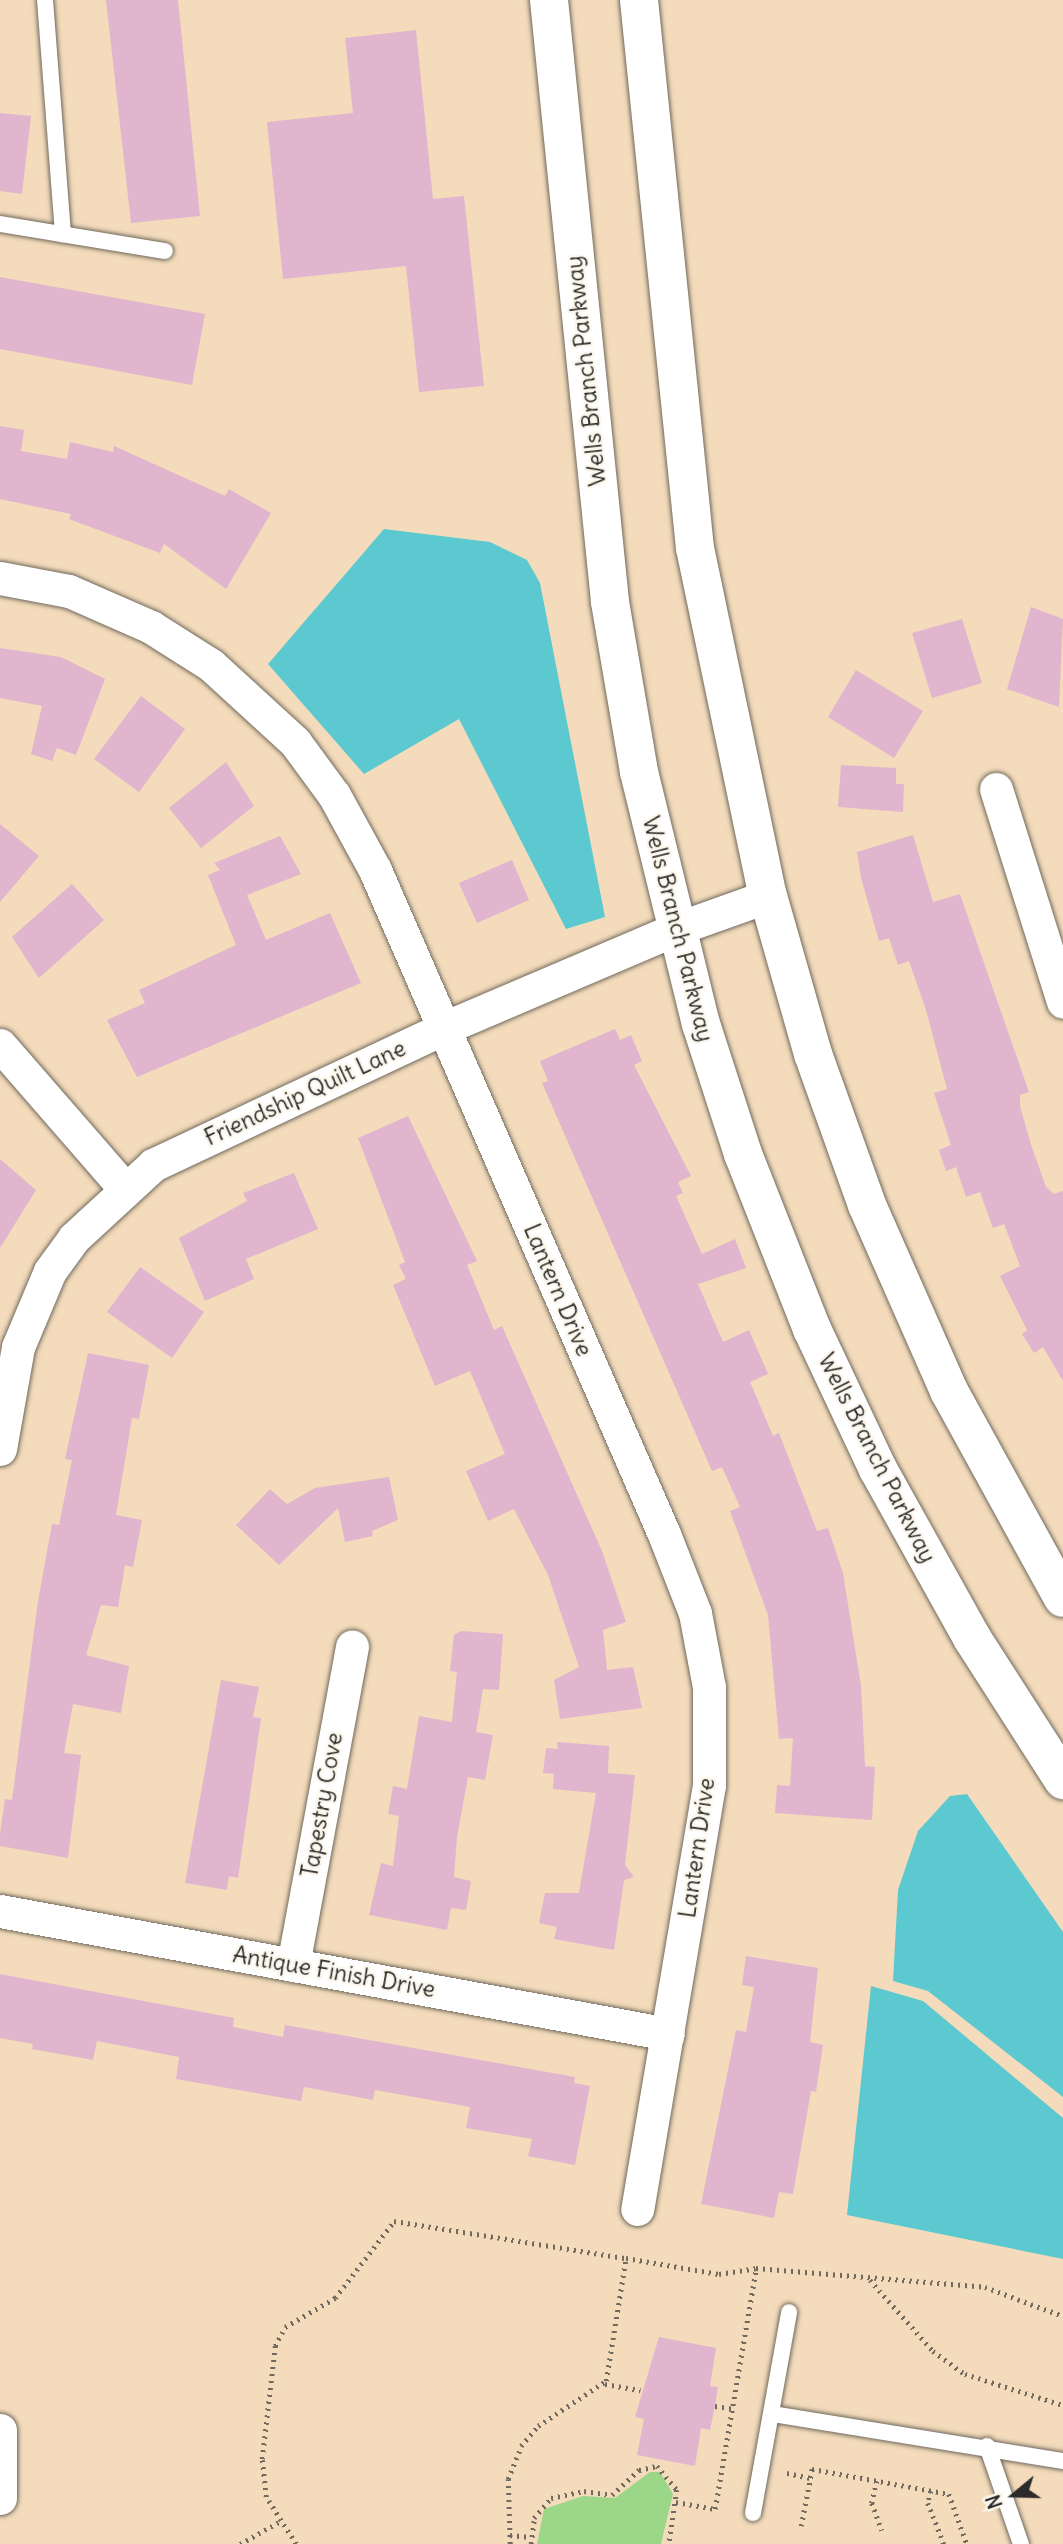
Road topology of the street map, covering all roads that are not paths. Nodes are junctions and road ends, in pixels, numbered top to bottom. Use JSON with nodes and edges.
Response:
{"nodes":[{"id":1,"x":45,"y":0,"type":"edge"},
{"id":2,"x":549,"y":0,"type":"edge"},
{"id":3,"x":639,"y":0,"type":"edge"},
{"id":4,"x":0,"y":224,"type":"edge"},
{"id":5,"x":63,"y":234,"type":"junction"},
{"id":6,"x":165,"y":251,"type":"dead end"},
{"id":7,"x":0,"y":578,"type":"edge"},
{"id":8,"x":996,"y":789,"type":"dead end"},
{"id":9,"x":768,"y":896,"type":"junction"},
{"id":10,"x":676,"y":929,"type":"junction"},
{"id":11,"x":1063,"y":1002,"type":"edge"},
{"id":12,"x":444,"y":1028,"type":"junction"},
{"id":13,"x":0,"y":1045,"type":"edge"},
{"id":14,"x":125,"y":1189,"type":"junction"},
{"id":15,"x":0,"y":1449,"type":"edge"},
{"id":16,"x":1063,"y":1598,"type":"edge"},
{"id":17,"x":352,"y":1646,"type":"dead end"},
{"id":18,"x":1063,"y":1780,"type":"edge"},
{"id":19,"x":0,"y":1911,"type":"edge"},
{"id":20,"x":293,"y":1965,"type":"junction"},
{"id":21,"x":668,"y":2034,"type":"junction"},
{"id":22,"x":637,"y":2209,"type":"dead end"},
{"id":23,"x":789,"y":2312,"type":"dead end"},
{"id":24,"x":772,"y":2414,"type":"junction"},
{"id":25,"x":0,"y":2430,"type":"edge"},
{"id":26,"x":987,"y":2446,"type":"junction"},
{"id":27,"x":1063,"y":2461,"type":"edge"},
{"id":28,"x":0,"y":2498,"type":"edge"},
{"id":29,"x":753,"y":2513,"type":"dead end"},
{"id":30,"x":1021,"y":2544,"type":"edge"}],
"edges":[{"from":1,"to":5,"type":"lane"},
{"from":2,"to":10,"type":"main road","name":"Wells Branch Parkway"},
{"from":3,"to":9,"type":"main road"},
{"from":4,"to":5,"type":"lane"},
{"from":5,"to":6,"type":"lane"},
{"from":7,"to":12,"type":"street","name":"Lantern Drive"},
{"from":8,"to":11,"type":"street"},
{"from":9,"to":10,"type":"street","name":"Friendship Quilt Lane"},
{"from":9,"to":16,"type":"main road"},
{"from":10,"to":12,"type":"street","name":"Friendship Quilt Lane"},
{"from":10,"to":18,"type":"main road","name":"Wells Branch Parkway"},
{"from":12,"to":14,"type":"street","name":"Friendship Quilt Lane"},
{"from":12,"to":21,"type":"street","name":"Lantern Drive"},
{"from":13,"to":14,"type":"street"},
{"from":14,"to":15,"type":"street","name":"Friendship Quilt Lane"},
{"from":17,"to":20,"type":"street","name":"Tapestry Cove"},
{"from":19,"to":20,"type":"street","name":"Antique Finish Drive"},
{"from":20,"to":21,"type":"street","name":"Antique Finish Drive"},
{"from":21,"to":22,"type":"street","name":"Lantern Drive"},
{"from":23,"to":24,"type":"lane"},
{"from":24,"to":26,"type":"lane"},
{"from":24,"to":29,"type":"lane"},
{"from":25,"to":28,"type":"street"},
{"from":26,"to":27,"type":"lane"},
{"from":26,"to":30,"type":"lane"}]}
